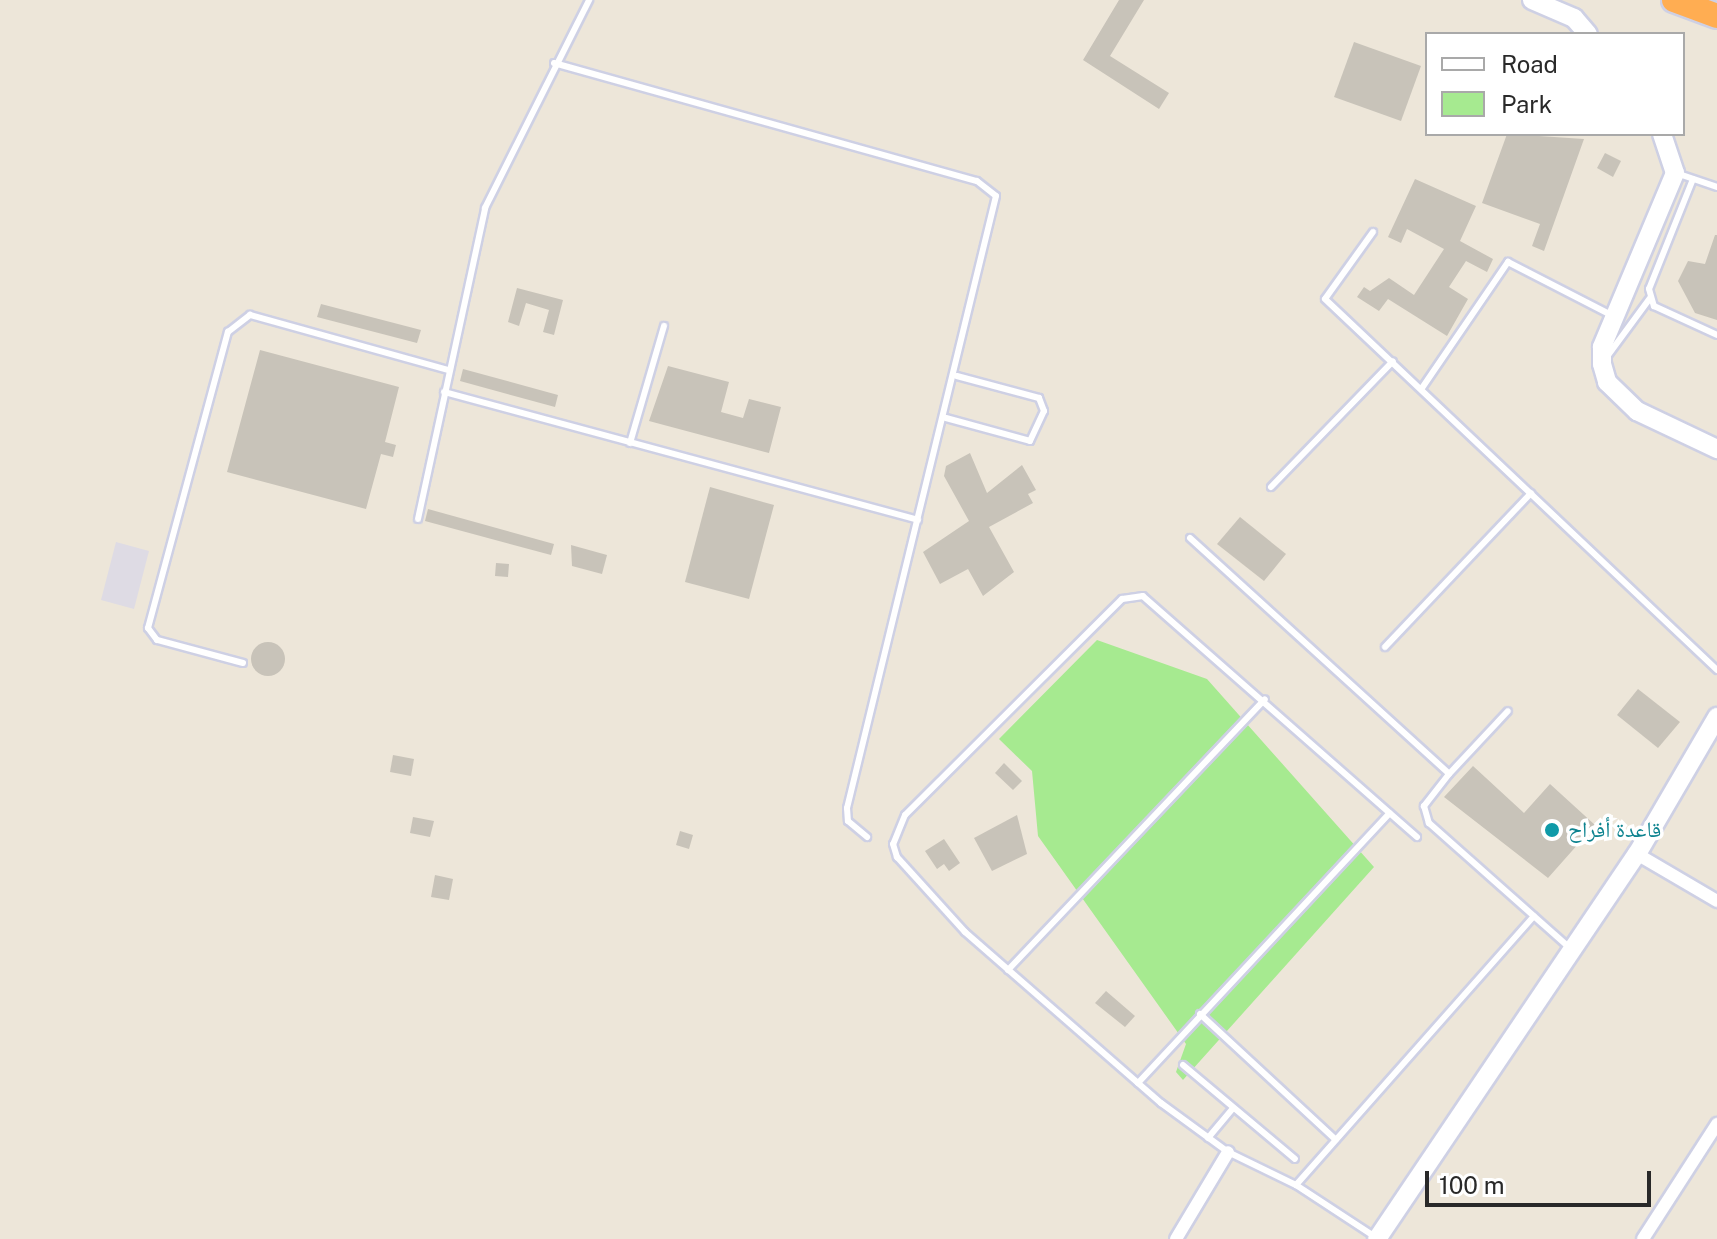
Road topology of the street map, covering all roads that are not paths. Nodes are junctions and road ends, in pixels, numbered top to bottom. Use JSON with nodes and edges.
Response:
{"nodes":[{"id":1,"x":589,"y":0,"type":"edge"},
{"id":2,"x":1532,"y":0,"type":"edge"},
{"id":3,"x":1674,"y":0,"type":"edge"},
{"id":4,"x":1717,"y":16,"type":"edge"},
{"id":5,"x":1572,"y":26,"type":"edge"},
{"id":6,"x":554,"y":63,"type":"junction"},
{"id":7,"x":1663,"y":136,"type":"edge"},
{"id":8,"x":1675,"y":173,"type":"junction"},
{"id":9,"x":1693,"y":179,"type":"junction"},
{"id":10,"x":1717,"y":187,"type":"edge"},
{"id":11,"x":1373,"y":232,"type":"dead end"},
{"id":12,"x":1650,"y":298,"type":"junction"},
{"id":13,"x":1614,"y":317,"type":"junction"},
{"id":14,"x":664,"y":326,"type":"dead end"},
{"id":15,"x":1717,"y":335,"type":"edge"},
{"id":16,"x":1393,"y":361,"type":"junction"},
{"id":17,"x":1602,"y":364,"type":"junction"},
{"id":18,"x":448,"y":370,"type":"junction"},
{"id":19,"x":957,"y":376,"type":"junction"},
{"id":20,"x":1422,"y":388,"type":"junction"},
{"id":21,"x":444,"y":392,"type":"junction"},
{"id":22,"x":946,"y":418,"type":"junction"},
{"id":23,"x":630,"y":443,"type":"junction"},
{"id":24,"x":1717,"y":449,"type":"edge"},
{"id":25,"x":1271,"y":487,"type":"dead end"},
{"id":26,"x":1531,"y":493,"type":"junction"},
{"id":27,"x":418,"y":519,"type":"dead end"},
{"id":28,"x":918,"y":520,"type":"junction"},
{"id":29,"x":1190,"y":538,"type":"dead end"},
{"id":30,"x":1385,"y":647,"type":"dead end"},
{"id":31,"x":243,"y":663,"type":"dead end"},
{"id":32,"x":1717,"y":670,"type":"edge"},
{"id":33,"x":1265,"y":699,"type":"junction"},
{"id":34,"x":1508,"y":711,"type":"dead end"},
{"id":35,"x":1717,"y":717,"type":"edge"},
{"id":36,"x":1449,"y":774,"type":"junction"},
{"id":37,"x":1390,"y":813,"type":"junction"},
{"id":38,"x":867,"y":837,"type":"dead end"},
{"id":39,"x":1417,"y":837,"type":"dead end"},
{"id":40,"x":1637,"y":854,"type":"junction"},
{"id":41,"x":1717,"y":901,"type":"edge"},
{"id":42,"x":1534,"y":916,"type":"junction"},
{"id":43,"x":1570,"y":948,"type":"junction"},
{"id":44,"x":1008,"y":970,"type":"junction"},
{"id":45,"x":1200,"y":1014,"type":"junction"},
{"id":46,"x":1183,"y":1065,"type":"dead end"},
{"id":47,"x":1138,"y":1083,"type":"junction"},
{"id":48,"x":1233,"y":1108,"type":"junction"},
{"id":49,"x":1717,"y":1124,"type":"edge"},
{"id":50,"x":1208,"y":1138,"type":"junction"},
{"id":51,"x":1336,"y":1140,"type":"junction"},
{"id":52,"x":1228,"y":1152,"type":"junction"},
{"id":53,"x":1295,"y":1159,"type":"dead end"},
{"id":54,"x":1296,"y":1185,"type":"junction"},
{"id":55,"x":1176,"y":1239,"type":"edge"},
{"id":56,"x":1377,"y":1239,"type":"edge"},
{"id":57,"x":1643,"y":1239,"type":"edge"}],
"edges":[{"from":1,"to":6,"type":"lane"},
{"from":2,"to":5,"type":"street"},
{"from":3,"to":4,"type":"highway"},
{"from":6,"to":18,"type":"lane"},
{"from":6,"to":19,"type":"lane"},
{"from":7,"to":8,"type":"street"},
{"from":8,"to":9,"type":"lane"},
{"from":8,"to":13,"type":"street"},
{"from":9,"to":10,"type":"lane"},
{"from":9,"to":12,"type":"lane"},
{"from":11,"to":16,"type":"lane"},
{"from":12,"to":15,"type":"lane"},
{"from":12,"to":17,"type":"lane"},
{"from":13,"to":17,"type":"street"},
{"from":13,"to":20,"type":"lane"},
{"from":14,"to":23,"type":"lane"},
{"from":16,"to":20,"type":"lane"},
{"from":16,"to":25,"type":"lane"},
{"from":17,"to":24,"type":"street"},
{"from":18,"to":21,"type":"lane"},
{"from":18,"to":31,"type":"lane"},
{"from":19,"to":22,"type":"lane"},
{"from":19,"to":22,"type":"lane"},
{"from":20,"to":26,"type":"lane"},
{"from":21,"to":23,"type":"lane"},
{"from":21,"to":27,"type":"lane"},
{"from":22,"to":28,"type":"lane"},
{"from":23,"to":28,"type":"lane"},
{"from":26,"to":30,"type":"lane"},
{"from":26,"to":32,"type":"lane"},
{"from":28,"to":38,"type":"lane"},
{"from":29,"to":36,"type":"lane"},
{"from":33,"to":37,"type":"lane"},
{"from":33,"to":44,"type":"lane"},
{"from":33,"to":44,"type":"lane"},
{"from":34,"to":36,"type":"lane"},
{"from":35,"to":40,"type":"street"},
{"from":36,"to":42,"type":"lane"},
{"from":37,"to":39,"type":"lane"},
{"from":37,"to":45,"type":"lane"},
{"from":40,"to":41,"type":"street"},
{"from":40,"to":43,"type":"street"},
{"from":42,"to":43,"type":"lane"},
{"from":42,"to":51,"type":"lane"},
{"from":43,"to":56,"type":"street"},
{"from":44,"to":47,"type":"lane"},
{"from":45,"to":47,"type":"lane"},
{"from":45,"to":51,"type":"lane"},
{"from":46,"to":48,"type":"lane"},
{"from":47,"to":50,"type":"lane"},
{"from":48,"to":50,"type":"lane"},
{"from":48,"to":53,"type":"lane"},
{"from":49,"to":57,"type":"street"},
{"from":50,"to":52,"type":"lane"},
{"from":51,"to":54,"type":"lane"},
{"from":52,"to":54,"type":"lane"},
{"from":52,"to":55,"type":"street"},
{"from":54,"to":56,"type":"lane"}]}
